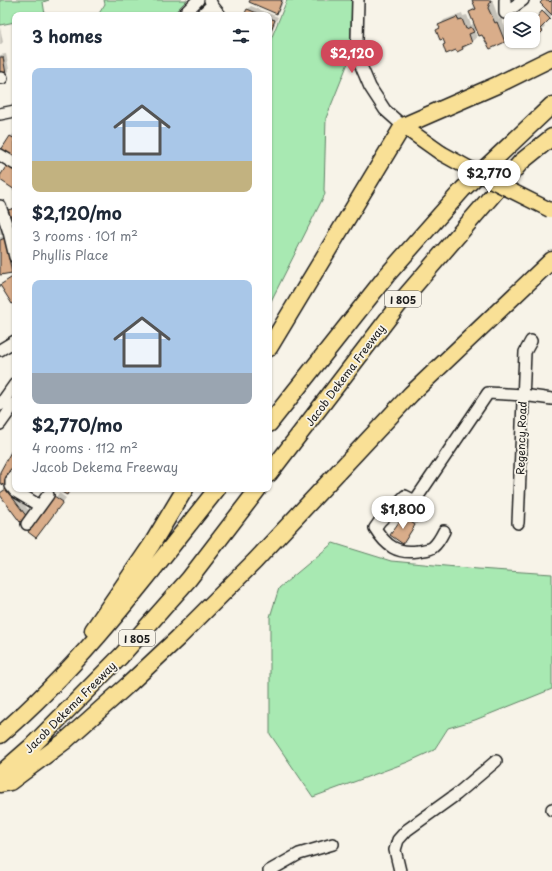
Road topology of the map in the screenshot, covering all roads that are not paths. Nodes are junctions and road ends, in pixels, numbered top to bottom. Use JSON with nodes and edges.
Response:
{"nodes":[{"id":1,"x":198,"y":0,"type":"edge"},
{"id":2,"x":358,"y":0,"type":"edge"},
{"id":3,"x":505,"y":0,"type":"edge"},
{"id":4,"x":522,"y":0,"type":"edge"},
{"id":5,"x":208,"y":2,"type":"edge"},
{"id":6,"x":186,"y":12,"type":"edge"},
{"id":7,"x":203,"y":12,"type":"edge"},
{"id":8,"x":217,"y":12,"type":"edge"},
{"id":9,"x":552,"y":58,"type":"edge"},
{"id":10,"x":552,"y":105,"type":"edge"},
{"id":11,"x":12,"y":112,"type":"edge"},
{"id":12,"x":0,"y":114,"type":"edge"},
{"id":13,"x":403,"y":126,"type":"junction"},
{"id":14,"x":552,"y":136,"type":"edge"},
{"id":15,"x":0,"y":155,"type":"edge"},
{"id":16,"x":12,"y":162,"type":"edge"},
{"id":17,"x":0,"y":206,"type":"edge"},
{"id":18,"x":551,"y":210,"type":"edge"},
{"id":19,"x":12,"y":232,"type":"edge"},
{"id":20,"x":552,"y":260,"type":"edge"},
{"id":21,"x":531,"y":342,"type":"dead end"},
{"id":22,"x":272,"y":343,"type":"edge"},
{"id":23,"x":12,"y":344,"type":"edge"},
{"id":24,"x":0,"y":350,"type":"edge"},
{"id":25,"x":12,"y":388,"type":"edge"},
{"id":26,"x":523,"y":395,"type":"junction"},
{"id":27,"x":552,"y":399,"type":"edge"},
{"id":28,"x":1,"y":403,"type":"edge"},
{"id":29,"x":12,"y":407,"type":"edge"},
{"id":30,"x":0,"y":416,"type":"edge"},
{"id":31,"x":272,"y":420,"type":"edge"},
{"id":32,"x":0,"y":424,"type":"edge"},
{"id":33,"x":272,"y":470,"type":"edge"},
{"id":34,"x":17,"y":492,"type":"edge"},
{"id":35,"x":183,"y":492,"type":"edge"},
{"id":36,"x":215,"y":492,"type":"edge"},
{"id":37,"x":256,"y":492,"type":"edge"},
{"id":38,"x":48,"y":495,"type":"dead end"},
{"id":39,"x":40,"y":506,"type":"junction"},
{"id":40,"x":518,"y":523,"type":"dead end"},
{"id":41,"x":27,"y":524,"type":"dead end"},
{"id":42,"x":444,"y":531,"type":"dead end"},
{"id":43,"x":57,"y":681,"type":"junction"},
{"id":44,"x":0,"y":735,"type":"edge"},
{"id":45,"x":496,"y":761,"type":"dead end"},
{"id":46,"x":0,"y":774,"type":"edge"},
{"id":47,"x":0,"y":784,"type":"edge"},
{"id":48,"x":333,"y":844,"type":"dead end"},
{"id":49,"x":269,"y":871,"type":"edge"},
{"id":50,"x":400,"y":871,"type":"edge"}],
"edges":[{"from":1,"to":6,"type":"street"},
{"from":2,"to":13,"type":"street"},
{"from":3,"to":4,"type":"street"},
{"from":5,"to":7,"type":"street"},
{"from":5,"to":8,"type":"street"},
{"from":9,"to":13,"type":"highway"},
{"from":10,"to":31,"type":"highway","number":"I 805"},
{"from":11,"to":12,"type":"street"},
{"from":13,"to":18,"type":"main road","bridge":true},
{"from":13,"to":22,"type":"highway"},
{"from":14,"to":33,"type":"highway","name":"Jacob Dekema Freeway","number":"I 805"},
{"from":15,"to":16,"type":"street"},
{"from":17,"to":19,"type":"street"},
{"from":20,"to":47,"type":"highway"},
{"from":21,"to":26,"type":"street","name":"Regency Road"},
{"from":23,"to":24,"type":"street"},
{"from":25,"to":28,"type":"street"},
{"from":26,"to":27,"type":"street"},
{"from":26,"to":40,"type":"street","name":"Regency Road"},
{"from":26,"to":42,"type":"street"},
{"from":28,"to":30,"type":"street"},
{"from":29,"to":32,"type":"street"},
{"from":34,"to":39,"type":"street"},
{"from":35,"to":43,"type":"highway"},
{"from":36,"to":43,"type":"highway","number":"I 805"},
{"from":37,"to":46,"type":"highway","name":"Jacob Dekema Freeway","number":"I 805"},
{"from":38,"to":39,"type":"street"},
{"from":39,"to":41,"type":"street"},
{"from":43,"to":44,"type":"highway","number":"I 805"},
{"from":45,"to":50,"type":"street"},
{"from":48,"to":49,"type":"street"}]}
